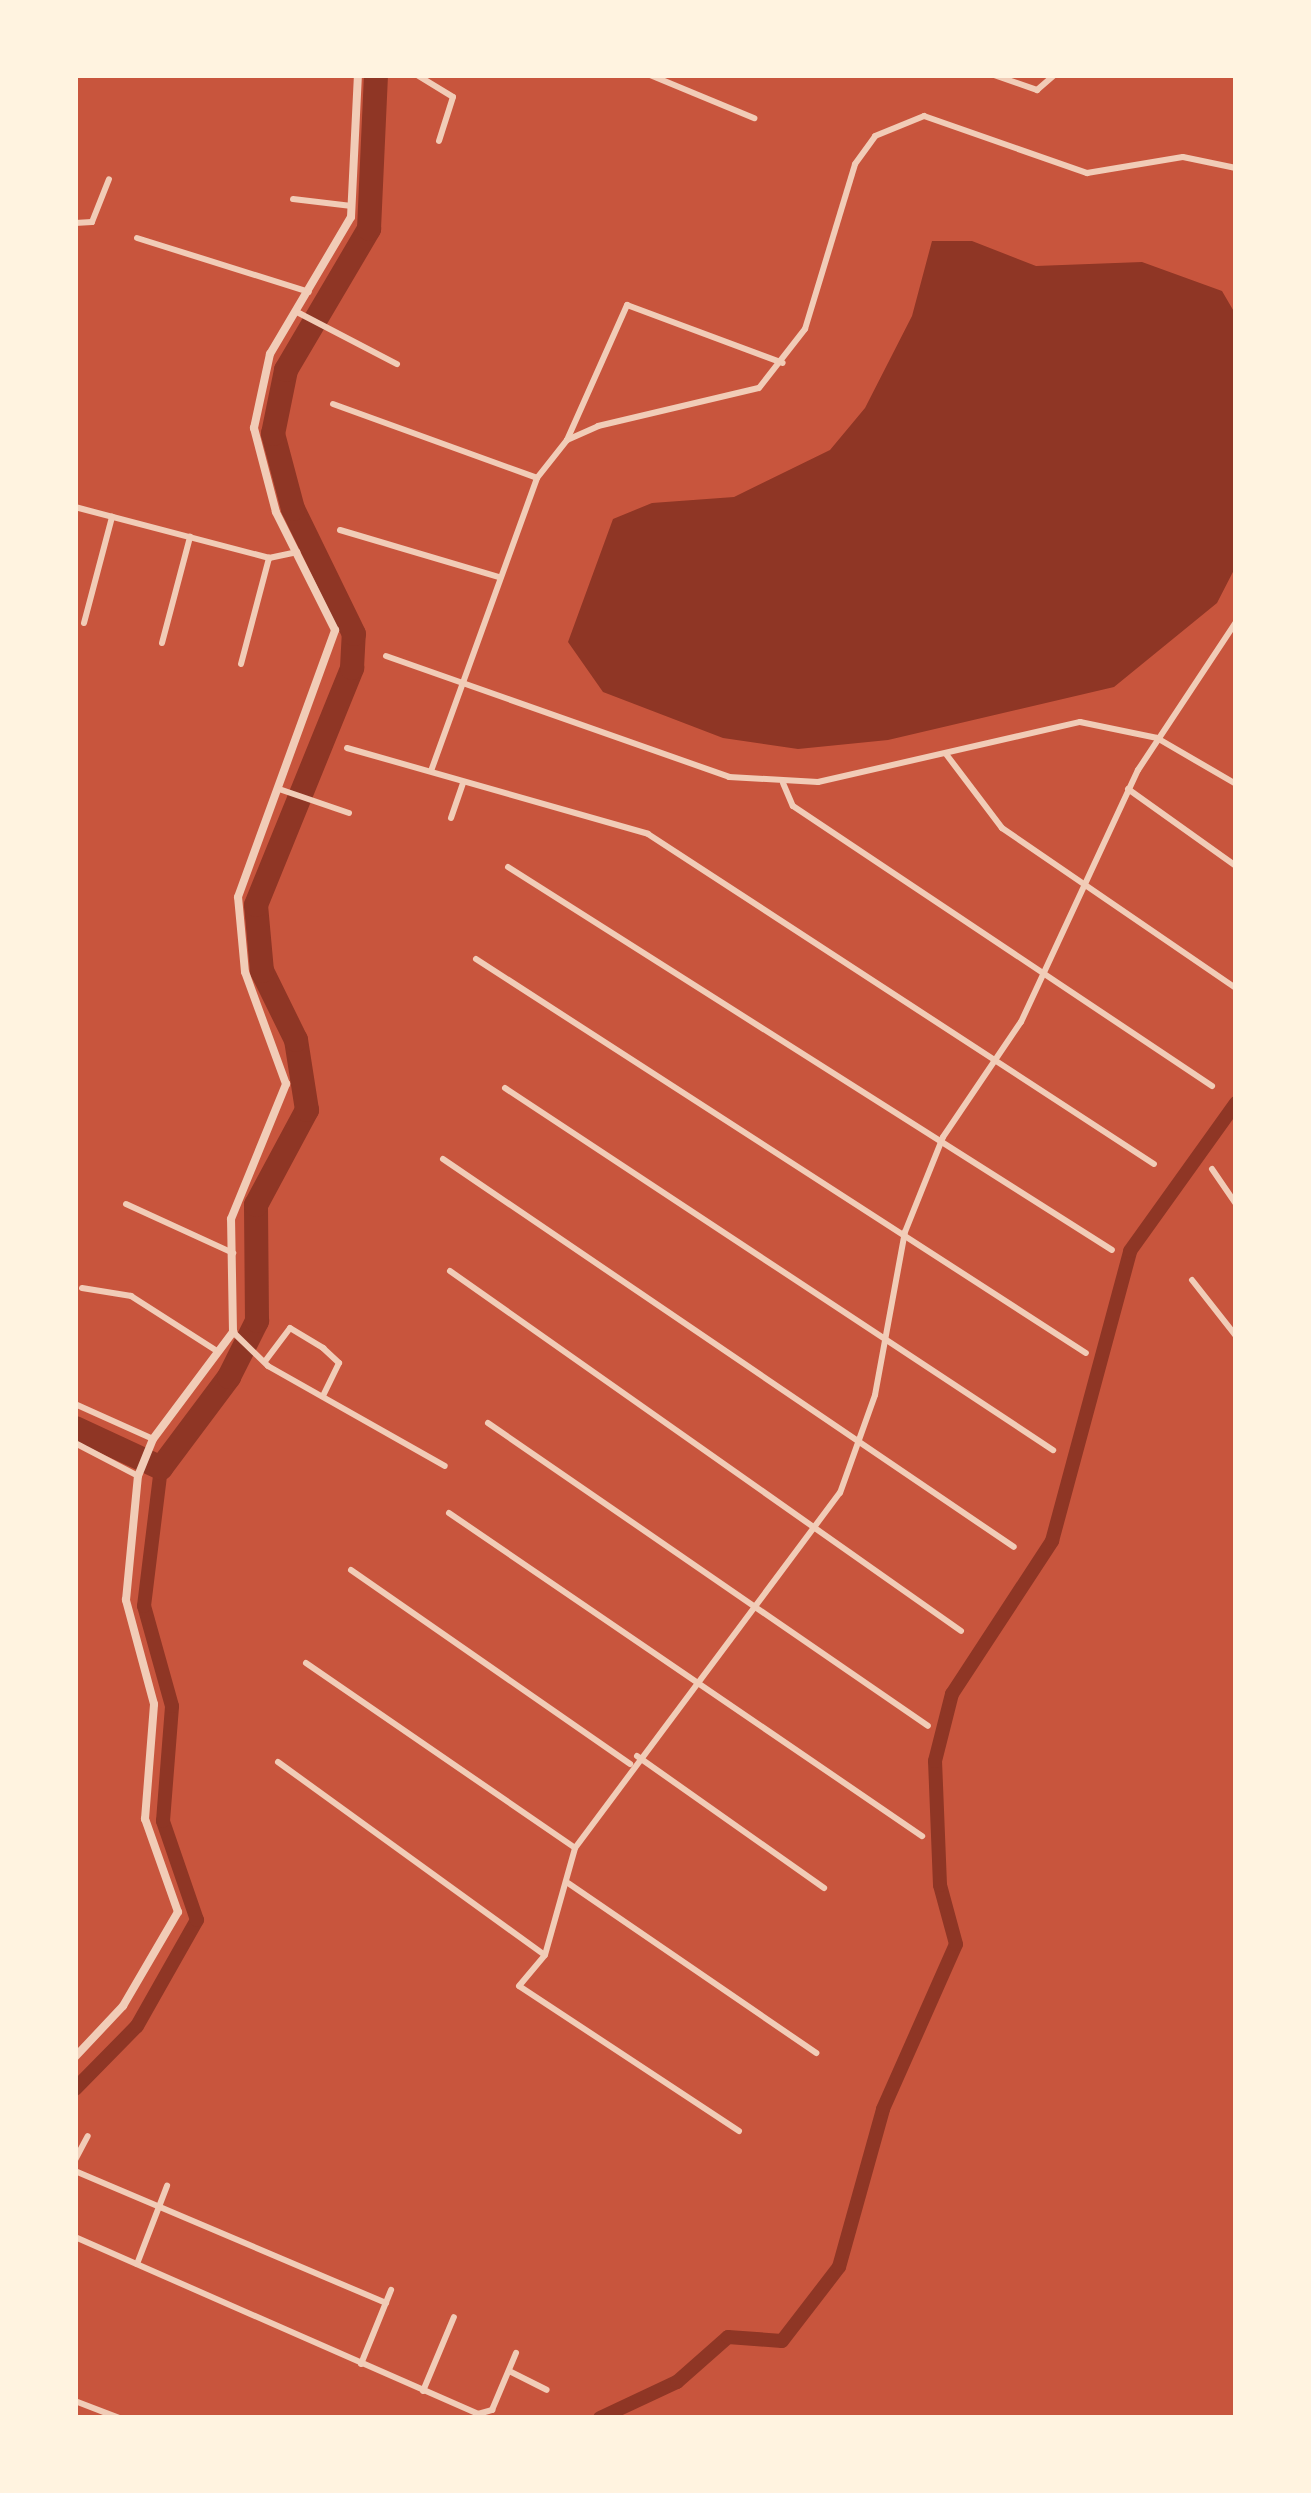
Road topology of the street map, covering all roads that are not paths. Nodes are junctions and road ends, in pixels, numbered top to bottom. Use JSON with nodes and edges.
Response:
{"nodes":[{"id":1,"x":358,"y":75,"type":"edge"},
{"id":2,"x":417,"y":75,"type":"edge"},
{"id":3,"x":650,"y":75,"type":"edge"},
{"id":4,"x":994,"y":75,"type":"edge"},
{"id":5,"x":1054,"y":75,"type":"edge"},
{"id":6,"x":429,"y":76,"type":"edge"},
{"id":7,"x":754,"y":118,"type":"dead end"},
{"id":8,"x":439,"y":141,"type":"dead end"},
{"id":9,"x":1236,"y":168,"type":"edge"},
{"id":10,"x":109,"y":179,"type":"dead end"},
{"id":11,"x":293,"y":199,"type":"dead end"},
{"id":12,"x":352,"y":206,"type":"junction"},
{"id":13,"x":75,"y":223,"type":"edge"},
{"id":14,"x":137,"y":238,"type":"dead end"},
{"id":15,"x":309,"y":292,"type":"junction"},
{"id":16,"x":298,"y":313,"type":"junction"},
{"id":17,"x":784,"y":363,"type":"junction"},
{"id":18,"x":398,"y":364,"type":"dead end"},
{"id":19,"x":333,"y":404,"type":"dead end"},
{"id":20,"x":567,"y":440,"type":"junction"},
{"id":21,"x":536,"y":478,"type":"junction"},
{"id":22,"x":75,"y":507,"type":"edge"},
{"id":23,"x":112,"y":517,"type":"junction"},
{"id":24,"x":340,"y":530,"type":"dead end"},
{"id":25,"x":190,"y":537,"type":"junction"},
{"id":26,"x":297,"y":551,"type":"junction"},
{"id":27,"x":268,"y":558,"type":"junction"},
{"id":28,"x":499,"y":577,"type":"junction"},
{"id":29,"x":1236,"y":622,"type":"edge"},
{"id":30,"x":84,"y":623,"type":"dead end"},
{"id":31,"x":1227,"y":637,"type":"junction"},
{"id":32,"x":1236,"y":642,"type":"edge"},
{"id":33,"x":162,"y":644,"type":"dead end"},
{"id":34,"x":386,"y":656,"type":"dead end"},
{"id":35,"x":241,"y":664,"type":"dead end"},
{"id":36,"x":464,"y":677,"type":"junction"},
{"id":37,"x":1157,"y":738,"type":"junction"},
{"id":38,"x":347,"y":748,"type":"dead end"},
{"id":39,"x":946,"y":754,"type":"junction"},
{"id":40,"x":431,"y":771,"type":"junction"},
{"id":41,"x":783,"y":783,"type":"junction"},
{"id":42,"x":463,"y":784,"type":"junction"},
{"id":43,"x":1236,"y":784,"type":"edge"},
{"id":44,"x":279,"y":789,"type":"junction"},
{"id":45,"x":1128,"y":789,"type":"junction"},
{"id":46,"x":349,"y":813,"type":"dead end"},
{"id":47,"x":451,"y":818,"type":"dead end"},
{"id":48,"x":1236,"y":866,"type":"edge"},
{"id":49,"x":508,"y":867,"type":"dead end"},
{"id":50,"x":1083,"y":883,"type":"junction"},
{"id":51,"x":476,"y":959,"type":"dead end"},
{"id":52,"x":1045,"y":974,"type":"junction"},
{"id":53,"x":1236,"y":988,"type":"edge"},
{"id":54,"x":996,"y":1059,"type":"junction"},
{"id":55,"x":1212,"y":1086,"type":"dead end"},
{"id":56,"x":505,"y":1088,"type":"dead end"},
{"id":57,"x":943,"y":1137,"type":"junction"},
{"id":58,"x":443,"y":1160,"type":"dead end"},
{"id":59,"x":1154,"y":1164,"type":"dead end"},
{"id":60,"x":1212,"y":1169,"type":"dead end"},
{"id":61,"x":125,"y":1204,"type":"dead end"},
{"id":62,"x":1236,"y":1204,"type":"edge"},
{"id":63,"x":905,"y":1232,"type":"junction"},
{"id":64,"x":1112,"y":1250,"type":"dead end"},
{"id":65,"x":233,"y":1253,"type":"junction"},
{"id":66,"x":450,"y":1270,"type":"dead end"},
{"id":67,"x":1192,"y":1280,"type":"dead end"},
{"id":68,"x":82,"y":1288,"type":"dead end"},
{"id":69,"x":232,"y":1332,"type":"junction"},
{"id":70,"x":1236,"y":1336,"type":"edge"},
{"id":71,"x":884,"y":1338,"type":"junction"},
{"id":72,"x":219,"y":1352,"type":"junction"},
{"id":73,"x":1086,"y":1353,"type":"dead end"},
{"id":74,"x":266,"y":1360,"type":"junction"},
{"id":75,"x":322,"y":1396,"type":"junction"},
{"id":76,"x":75,"y":1404,"type":"edge"},
{"id":77,"x":488,"y":1423,"type":"dead end"},
{"id":78,"x":152,"y":1438,"type":"junction"},
{"id":79,"x":75,"y":1443,"type":"edge"},
{"id":80,"x":861,"y":1444,"type":"junction"},
{"id":81,"x":1053,"y":1450,"type":"dead end"},
{"id":82,"x":445,"y":1466,"type":"dead end"},
{"id":83,"x":140,"y":1472,"type":"junction"},
{"id":84,"x":449,"y":1513,"type":"dead end"},
{"id":85,"x":815,"y":1528,"type":"junction"},
{"id":86,"x":1014,"y":1547,"type":"dead end"},
{"id":87,"x":351,"y":1570,"type":"dead end"},
{"id":88,"x":756,"y":1607,"type":"junction"},
{"id":89,"x":961,"y":1631,"type":"dead end"},
{"id":90,"x":305,"y":1663,"type":"dead end"},
{"id":91,"x":696,"y":1682,"type":"junction"},
{"id":92,"x":928,"y":1726,"type":"dead end"},
{"id":93,"x":634,"y":1760,"type":"junction"},
{"id":94,"x":278,"y":1762,"type":"dead end"},
{"id":95,"x":922,"y":1836,"type":"dead end"},
{"id":96,"x":575,"y":1848,"type":"junction"},
{"id":97,"x":568,"y":1883,"type":"junction"},
{"id":98,"x":824,"y":1888,"type":"dead end"},
{"id":99,"x":544,"y":1955,"type":"junction"},
{"id":100,"x":816,"y":2053,"type":"dead end"},
{"id":101,"x":75,"y":2056,"type":"edge"},
{"id":102,"x":739,"y":2131,"type":"dead end"},
{"id":103,"x":88,"y":2136,"type":"dead end"},
{"id":104,"x":75,"y":2160,"type":"edge"},
{"id":105,"x":75,"y":2171,"type":"edge"},
{"id":106,"x":167,"y":2186,"type":"dead end"},
{"id":107,"x":158,"y":2208,"type":"junction"},
{"id":108,"x":75,"y":2237,"type":"edge"},
{"id":109,"x":137,"y":2264,"type":"junction"},
{"id":110,"x":391,"y":2290,"type":"dead end"},
{"id":111,"x":386,"y":2303,"type":"junction"},
{"id":112,"x":454,"y":2317,"type":"dead end"},
{"id":113,"x":517,"y":2354,"type":"dead end"},
{"id":114,"x":361,"y":2364,"type":"junction"},
{"id":115,"x":508,"y":2371,"type":"junction"},
{"id":116,"x":547,"y":2390,"type":"dead end"},
{"id":117,"x":423,"y":2391,"type":"junction"},
{"id":118,"x":75,"y":2401,"type":"edge"},
{"id":119,"x":119,"y":2418,"type":"edge"}],
"edges":[{"from":1,"to":12,"type":"street"},
{"from":2,"to":6,"type":"street"},
{"from":3,"to":7,"type":"street"},
{"from":4,"to":5,"type":"street"},
{"from":6,"to":8,"type":"street"},
{"from":9,"to":17,"type":"street"},
{"from":10,"to":13,"type":"street"},
{"from":11,"to":12,"type":"street"},
{"from":12,"to":15,"type":"street"},
{"from":14,"to":15,"type":"street"},
{"from":15,"to":16,"type":"street"},
{"from":16,"to":18,"type":"street"},
{"from":16,"to":26,"type":"street"},
{"from":17,"to":20,"type":"street"},
{"from":17,"to":20,"type":"street"},
{"from":19,"to":21,"type":"street"},
{"from":20,"to":21,"type":"street"},
{"from":21,"to":28,"type":"street"},
{"from":22,"to":23,"type":"street"},
{"from":23,"to":25,"type":"street"},
{"from":23,"to":30,"type":"street"},
{"from":24,"to":28,"type":"street"},
{"from":25,"to":27,"type":"street"},
{"from":25,"to":33,"type":"street"},
{"from":26,"to":27,"type":"street"},
{"from":26,"to":44,"type":"street"},
{"from":27,"to":35,"type":"street"},
{"from":28,"to":36,"type":"street"},
{"from":29,"to":31,"type":"street"},
{"from":31,"to":32,"type":"street"},
{"from":31,"to":37,"type":"street"},
{"from":34,"to":36,"type":"street"},
{"from":36,"to":40,"type":"street"},
{"from":36,"to":41,"type":"street"},
{"from":37,"to":39,"type":"street"},
{"from":37,"to":43,"type":"street"},
{"from":37,"to":45,"type":"street"},
{"from":38,"to":40,"type":"street"},
{"from":39,"to":41,"type":"street"},
{"from":39,"to":50,"type":"street"},
{"from":40,"to":42,"type":"street"},
{"from":41,"to":52,"type":"street"},
{"from":42,"to":47,"type":"street"},
{"from":42,"to":54,"type":"street"},
{"from":44,"to":46,"type":"street"},
{"from":44,"to":65,"type":"street"},
{"from":45,"to":48,"type":"street"},
{"from":45,"to":50,"type":"street"},
{"from":49,"to":57,"type":"street"},
{"from":50,"to":52,"type":"street"},
{"from":50,"to":53,"type":"street"},
{"from":51,"to":63,"type":"street"},
{"from":52,"to":54,"type":"street"},
{"from":52,"to":55,"type":"street"},
{"from":54,"to":57,"type":"street"},
{"from":54,"to":59,"type":"street"},
{"from":56,"to":71,"type":"street"},
{"from":57,"to":63,"type":"street"},
{"from":57,"to":64,"type":"street"},
{"from":58,"to":80,"type":"street"},
{"from":60,"to":62,"type":"street"},
{"from":61,"to":65,"type":"street"},
{"from":63,"to":71,"type":"street"},
{"from":63,"to":73,"type":"street"},
{"from":65,"to":69,"type":"street"},
{"from":66,"to":85,"type":"street"},
{"from":67,"to":70,"type":"street"},
{"from":68,"to":72,"type":"street"},
{"from":69,"to":72,"type":"street"},
{"from":69,"to":74,"type":"street"},
{"from":71,"to":80,"type":"street"},
{"from":71,"to":81,"type":"street"},
{"from":72,"to":78,"type":"street"},
{"from":74,"to":75,"type":"street"},
{"from":74,"to":75,"type":"street"},
{"from":75,"to":82,"type":"street"},
{"from":76,"to":78,"type":"street"},
{"from":77,"to":88,"type":"street"},
{"from":78,"to":83,"type":"street"},
{"from":79,"to":83,"type":"street"},
{"from":80,"to":85,"type":"street"},
{"from":80,"to":86,"type":"street"},
{"from":83,"to":101,"type":"street"},
{"from":84,"to":91,"type":"street"},
{"from":85,"to":88,"type":"street"},
{"from":85,"to":89,"type":"street"},
{"from":87,"to":93,"type":"street"},
{"from":88,"to":91,"type":"street"},
{"from":88,"to":92,"type":"street"},
{"from":90,"to":96,"type":"street"},
{"from":91,"to":93,"type":"street"},
{"from":91,"to":95,"type":"street"},
{"from":93,"to":96,"type":"street"},
{"from":93,"to":98,"type":"street"},
{"from":94,"to":99,"type":"street"},
{"from":96,"to":97,"type":"street"},
{"from":97,"to":99,"type":"street"},
{"from":97,"to":100,"type":"street"},
{"from":99,"to":102,"type":"street"},
{"from":103,"to":104,"type":"street"},
{"from":105,"to":107,"type":"street"},
{"from":106,"to":107,"type":"street"},
{"from":107,"to":109,"type":"street"},
{"from":107,"to":111,"type":"street"},
{"from":108,"to":109,"type":"street"},
{"from":109,"to":114,"type":"street"},
{"from":110,"to":111,"type":"street"},
{"from":111,"to":114,"type":"street"},
{"from":112,"to":117,"type":"street"},
{"from":113,"to":115,"type":"street"},
{"from":114,"to":117,"type":"street"},
{"from":115,"to":116,"type":"street"},
{"from":115,"to":117,"type":"street"},
{"from":118,"to":119,"type":"street"}]}
